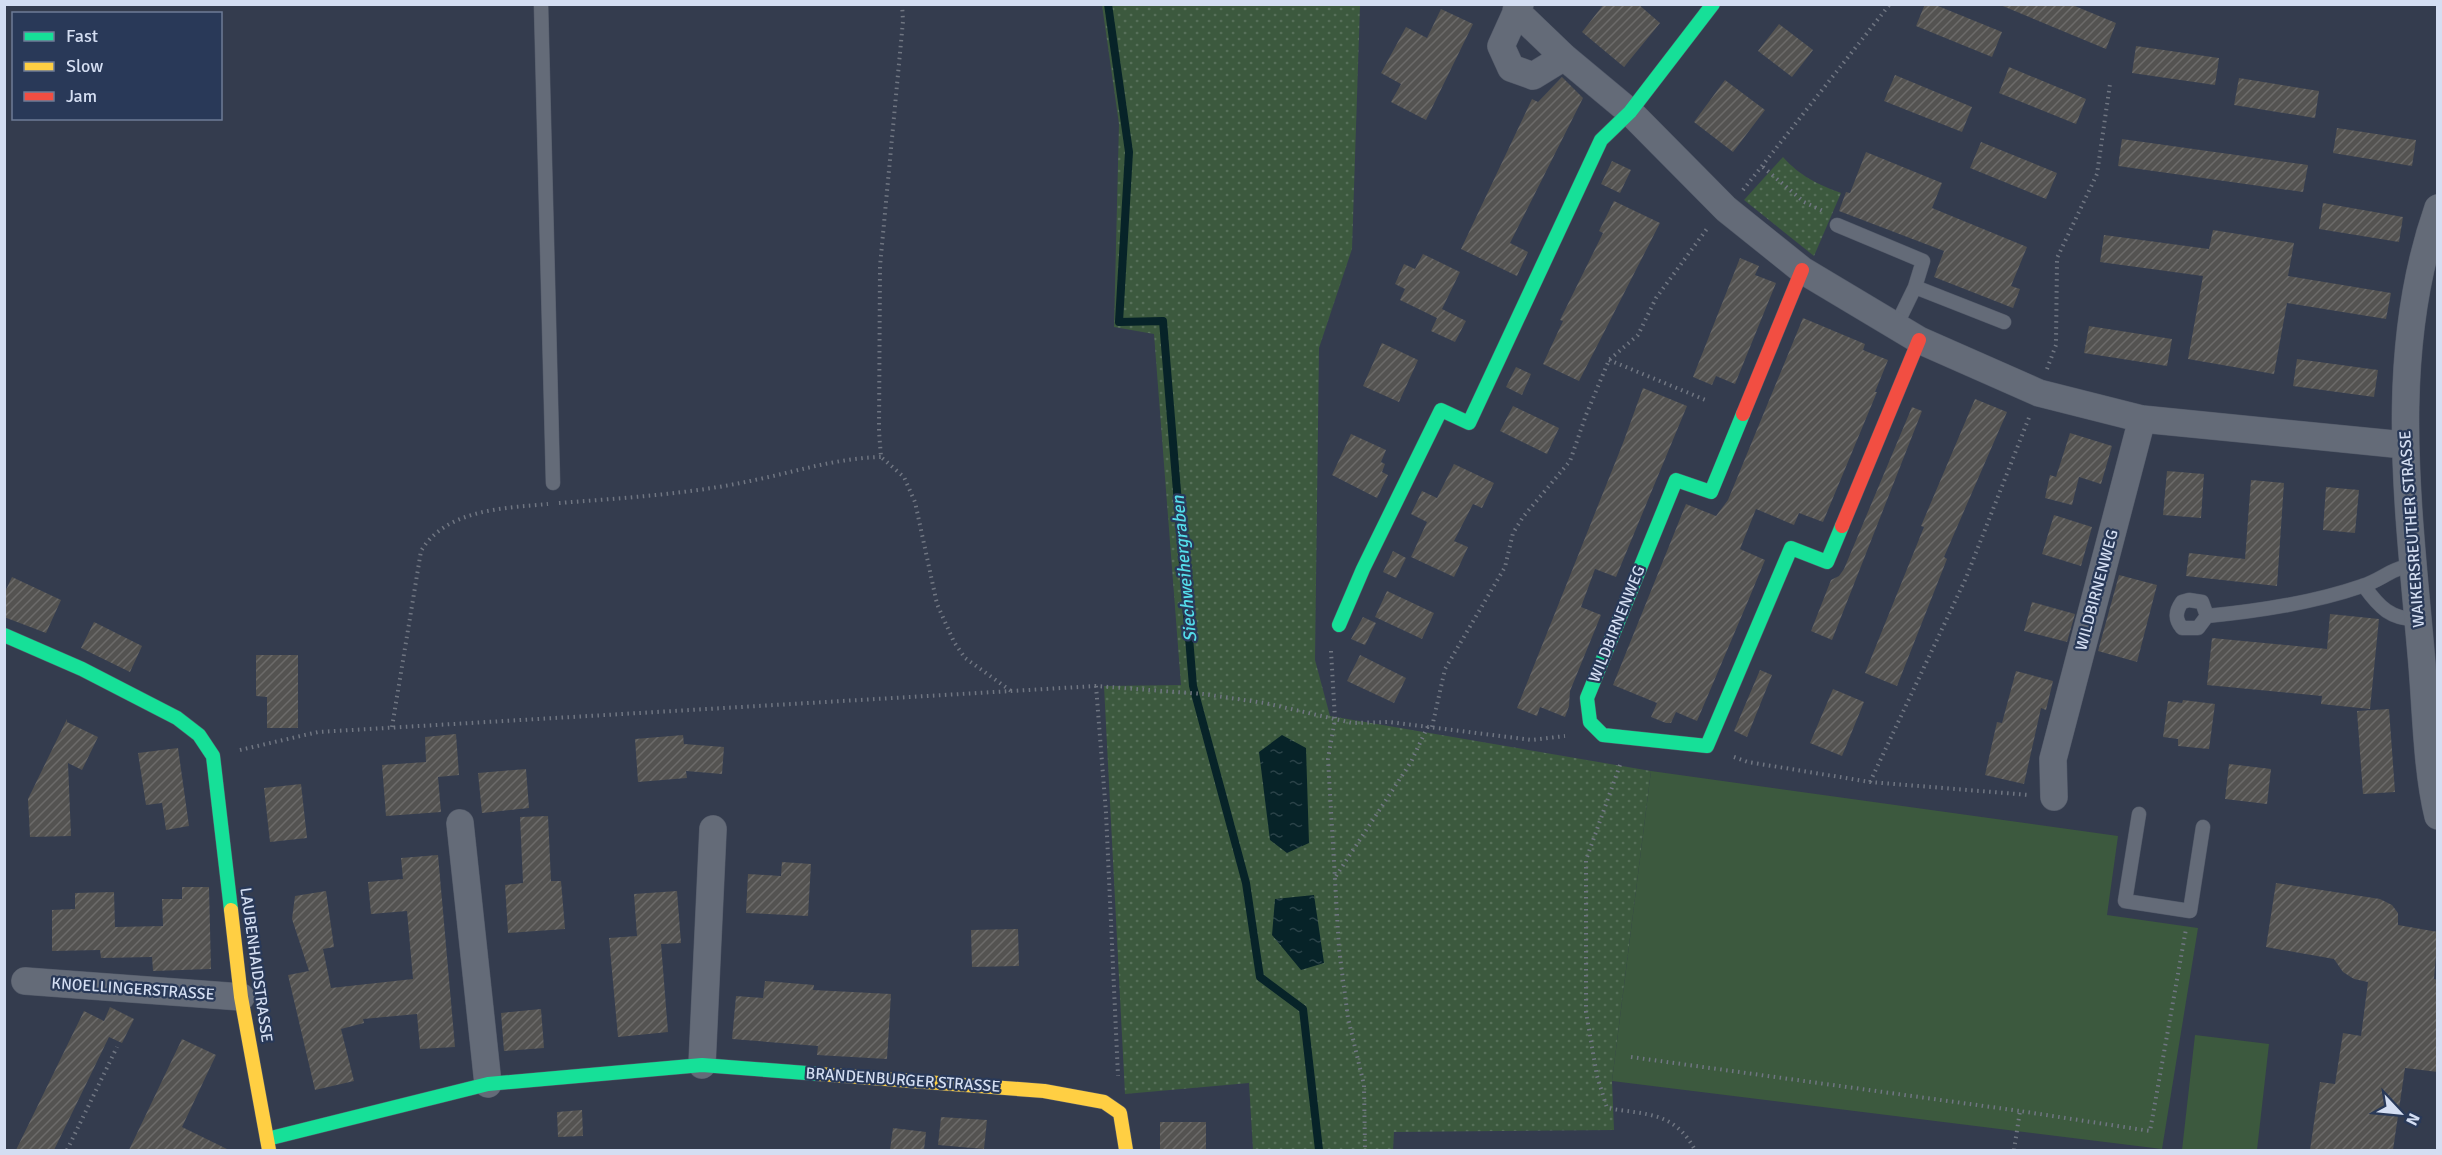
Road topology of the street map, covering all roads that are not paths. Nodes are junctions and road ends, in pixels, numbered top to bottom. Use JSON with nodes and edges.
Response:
{"nodes":[{"id":1,"x":540,"y":4,"type":"edge"},
{"id":2,"x":1713,"y":4,"type":"edge"},
{"id":3,"x":1518,"y":8,"type":"edge"},
{"id":4,"x":1564,"y":57,"type":"junction"},
{"id":5,"x":1630,"y":112,"type":"junction"},
{"id":6,"x":2438,"y":208,"type":"edge"},
{"id":7,"x":1837,"y":225,"type":"road end"},
{"id":8,"x":1802,"y":270,"type":"junction"},
{"id":9,"x":1915,"y":287,"type":"junction"},
{"id":10,"x":2004,"y":322,"type":"dead end"},
{"id":11,"x":1895,"y":328,"type":"junction"},
{"id":12,"x":1919,"y":340,"type":"junction"},
{"id":13,"x":2142,"y":419,"type":"junction"},
{"id":14,"x":2404,"y":445,"type":"junction"},
{"id":15,"x":553,"y":483,"type":"dead end"},
{"id":16,"x":2413,"y":565,"type":"junction"},
{"id":17,"x":2364,"y":586,"type":"junction"},
{"id":18,"x":2207,"y":616,"type":"dead end"},
{"id":19,"x":2418,"y":619,"type":"junction"},
{"id":20,"x":1339,"y":625,"type":"road end"},
{"id":21,"x":4,"y":635,"type":"edge"},
{"id":22,"x":2054,"y":797,"type":"road end"},
{"id":23,"x":2139,"y":814,"type":"dead end"},
{"id":24,"x":2438,"y":816,"type":"edge"},
{"id":25,"x":460,"y":823,"type":"dead end"},
{"id":26,"x":2203,"y":826,"type":"dead end"},
{"id":27,"x":712,"y":829,"type":"dead end"},
{"id":28,"x":26,"y":981,"type":"dead end"},
{"id":29,"x":242,"y":998,"type":"junction"},
{"id":30,"x":702,"y":1065,"type":"junction"},
{"id":31,"x":488,"y":1084,"type":"junction"},
{"id":32,"x":268,"y":1145,"type":"edge"},
{"id":33,"x":1126,"y":1150,"type":"edge"}],
"edges":[{"from":1,"to":15,"type":"lane"},
{"from":2,"to":5,"type":"street"},
{"from":3,"to":4,"type":"street"},
{"from":3,"to":4,"type":"street"},
{"from":4,"to":5,"type":"street"},
{"from":5,"to":8,"type":"street"},
{"from":5,"to":20,"type":"street"},
{"from":6,"to":14,"type":"street","name":"WAIKERSREUTHER STRASSE"},
{"from":7,"to":9,"type":"lane"},
{"from":8,"to":11,"type":"street"},
{"from":8,"to":12,"type":"street","name":"WILDBIRNENWEG"},
{"from":9,"to":10,"type":"lane"},
{"from":9,"to":11,"type":"lane"},
{"from":11,"to":12,"type":"street"},
{"from":12,"to":13,"type":"street"},
{"from":13,"to":14,"type":"street"},
{"from":13,"to":22,"type":"street","name":"WILDBIRNENWEG"},
{"from":14,"to":16,"type":"street","name":"WAIKERSREUTHER STRASSE"},
{"from":16,"to":17,"type":"lane"},
{"from":16,"to":19,"type":"street","name":"WAIKERSREUTHER STRASSE"},
{"from":17,"to":18,"type":"lane"},
{"from":17,"to":19,"type":"lane"},
{"from":19,"to":24,"type":"street","name":"WAIKERSREUTHER STRASSE"},
{"from":21,"to":29,"type":"street","name":"LAUBENHAIDSTRASSE"},
{"from":23,"to":26,"type":"lane"},
{"from":25,"to":31,"type":"street"},
{"from":27,"to":30,"type":"street"},
{"from":28,"to":29,"type":"street","name":"KNOELLINGERSTRASSE"},
{"from":29,"to":32,"type":"street","name":"LAUBENHAIDSTRASSE"},
{"from":30,"to":31,"type":"street","name":"BRANDENBURGER STRASSE"},
{"from":30,"to":33,"type":"street","name":"BRANDENBURGER STRASSE"},
{"from":31,"to":32,"type":"street","name":"BRANDENBURGER STRASSE"}]}
